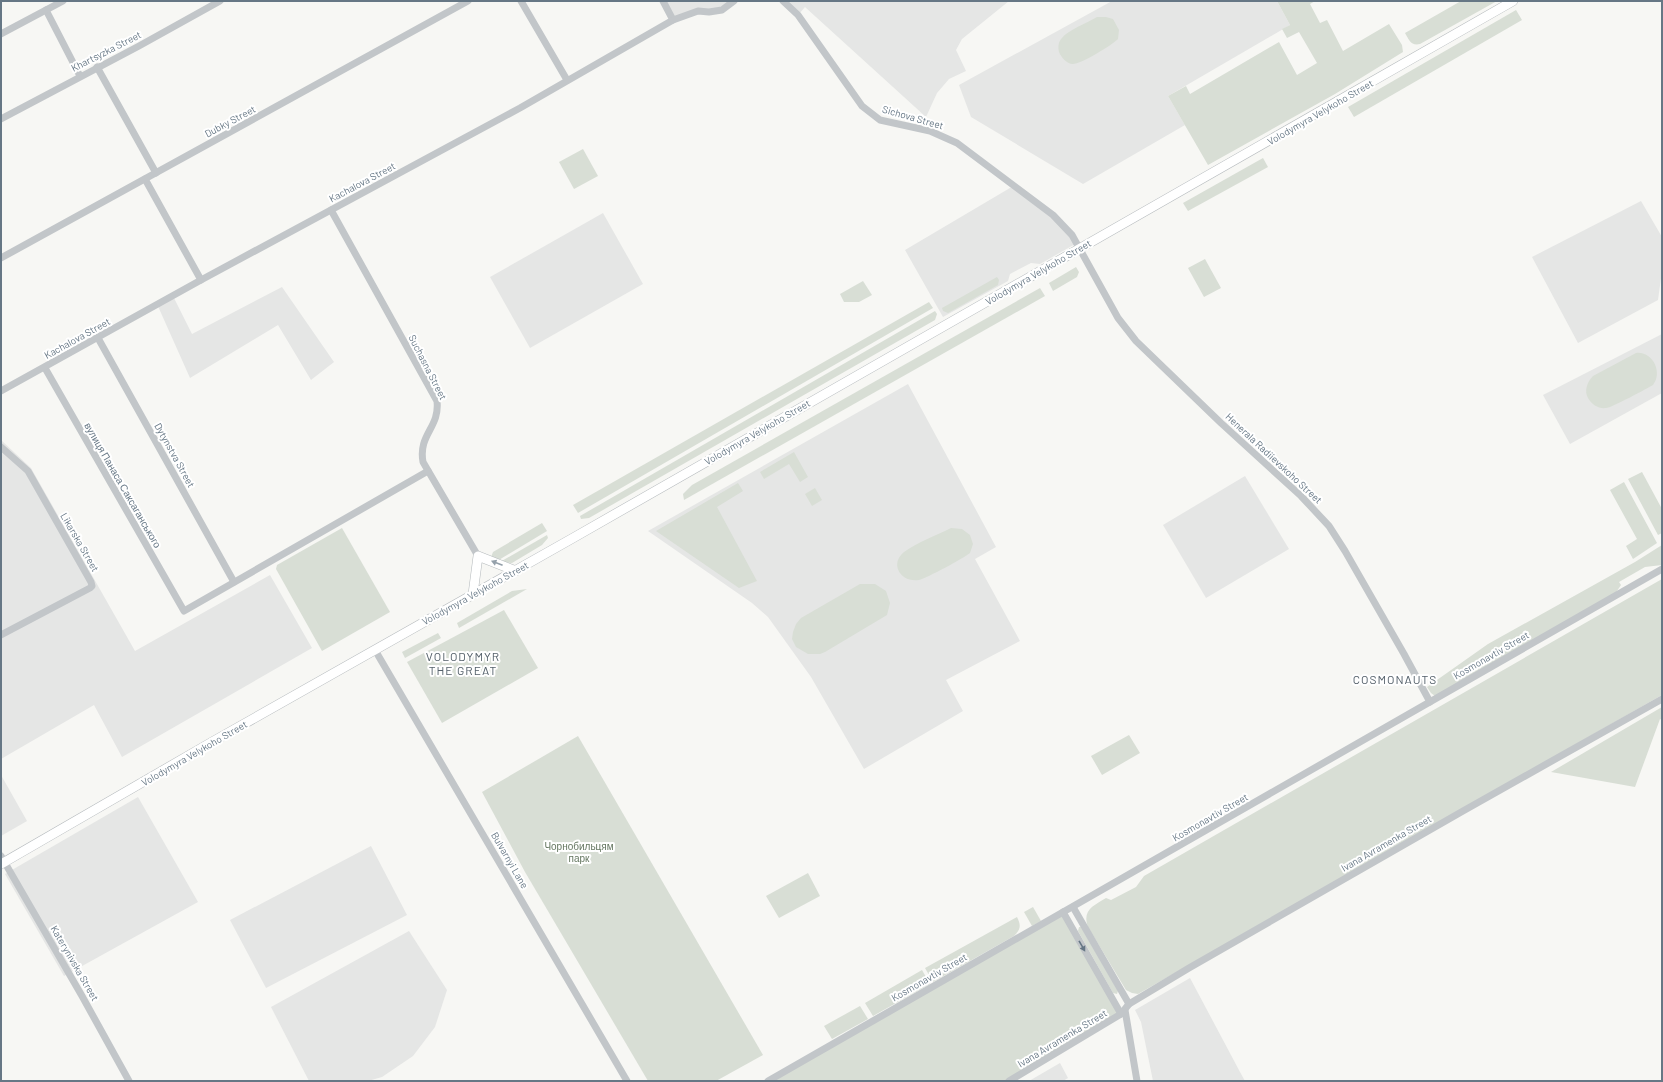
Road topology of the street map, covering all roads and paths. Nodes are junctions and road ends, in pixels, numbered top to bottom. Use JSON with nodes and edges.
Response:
{"nodes":[{"id":1,"x":63,"y":1,"type":"edge"},
{"id":2,"x":220,"y":1,"type":"edge"},
{"id":3,"x":468,"y":1,"type":"edge"},
{"id":4,"x":521,"y":1,"type":"edge"},
{"id":5,"x":663,"y":1,"type":"edge"},
{"id":6,"x":734,"y":1,"type":"edge"},
{"id":7,"x":783,"y":1,"type":"edge"},
{"id":8,"x":1513,"y":1,"type":"edge"},
{"id":9,"x":46,"y":10,"type":"junction"},
{"id":10,"x":673,"y":20,"type":"junction"},
{"id":11,"x":1,"y":34,"type":"edge"},
{"id":12,"x":97,"y":67,"type":"junction"},
{"id":13,"x":80,"y":76,"type":"junction"},
{"id":14,"x":567,"y":80,"type":"junction"},
{"id":15,"x":1,"y":119,"type":"edge"},
{"id":16,"x":156,"y":173,"type":"junction"},
{"id":17,"x":145,"y":179,"type":"junction"},
{"id":18,"x":332,"y":210,"type":"junction"},
{"id":19,"x":1080,"y":249,"type":"junction"},
{"id":20,"x":1,"y":258,"type":"edge"},
{"id":21,"x":201,"y":280,"type":"junction"},
{"id":22,"x":98,"y":338,"type":"junction"},
{"id":23,"x":45,"y":368,"type":"junction"},
{"id":24,"x":1,"y":392,"type":"edge"},
{"id":25,"x":1,"y":446,"type":"edge"},
{"id":26,"x":428,"y":471,"type":"junction"},
{"id":27,"x":478,"y":556,"type":"junction"},
{"id":28,"x":1662,"y":569,"type":"edge"},
{"id":29,"x":516,"y":571,"type":"junction"},
{"id":30,"x":234,"y":582,"type":"junction"},
{"id":31,"x":473,"y":594,"type":"junction"},
{"id":32,"x":1,"y":635,"type":"edge"},
{"id":33,"x":375,"y":650,"type":"junction"},
{"id":34,"x":1662,"y":699,"type":"edge"},
{"id":35,"x":1430,"y":702,"type":"junction"},
{"id":36,"x":2,"y":861,"type":"edge"},
{"id":37,"x":1073,"y":907,"type":"junction"},
{"id":38,"x":1063,"y":912,"type":"junction"},
{"id":39,"x":1129,"y":1004,"type":"junction"},
{"id":40,"x":1123,"y":1012,"type":"junction"},
{"id":41,"x":129,"y":1081,"type":"edge"},
{"id":42,"x":627,"y":1081,"type":"edge"},
{"id":43,"x":768,"y":1081,"type":"edge"},
{"id":44,"x":1009,"y":1081,"type":"edge"},
{"id":45,"x":1137,"y":1081,"type":"edge"}],
"edges":[{"from":1,"to":9,"type":"street"},
{"from":2,"to":12,"type":"street","name":"Khartsyzka Street"},
{"from":3,"to":16,"type":"street","name":"Dubky Street"},
{"from":4,"to":14,"type":"street"},
{"from":5,"to":10,"type":"street"},
{"from":6,"to":10,"type":"street","name":"Kachalova Street"},
{"from":7,"to":19,"type":"street","name":"Sichova Street"},
{"from":8,"to":19,"type":"main road","name":"Volodymyra Velykoho Street"},
{"from":9,"to":11,"type":"street"},
{"from":9,"to":13,"type":"street"},
{"from":10,"to":14,"type":"street","name":"Kachalova Street"},
{"from":12,"to":13,"type":"street","name":"Khartsyzka Street"},
{"from":12,"to":16,"type":"street"},
{"from":13,"to":15,"type":"street","name":"Khartsyzka Street"},
{"from":14,"to":18,"type":"street","name":"Kachalova Street"},
{"from":16,"to":17,"type":"street","name":"Dubky Street"},
{"from":17,"to":20,"type":"street","name":"Dubky Street"},
{"from":17,"to":21,"type":"street"},
{"from":18,"to":21,"type":"street","name":"Kachalova Street"},
{"from":18,"to":26,"type":"street","name":"Suchasna Street"},
{"from":19,"to":29,"type":"main road","name":"Volodymyra Velykoho Street"},
{"from":19,"to":35,"type":"street","name":"Henerala Radiievskoho Street"},
{"from":21,"to":22,"type":"street","name":"Kachalova Street"},
{"from":22,"to":23,"type":"street","name":"Kachalova Street"},
{"from":22,"to":30,"type":"street","name":"Dytynstva Street"},
{"from":23,"to":24,"type":"street","name":"Kachalova Street"},
{"from":23,"to":30,"type":"street","name":"вулиця Панаса Саксаганського"},
{"from":25,"to":32,"type":"street","name":"Likarska Street"},
{"from":26,"to":27,"type":"street","name":"Suchasna Street"},
{"from":26,"to":30,"type":"street"},
{"from":29,"to":27,"type":"main road","one_way":true},
{"from":27,"to":31,"type":"main road"},
{"from":28,"to":35,"type":"street","name":"Kosmonavtiv Street"},
{"from":29,"to":31,"type":"main road","name":"Volodymyra Velykoho Street"},
{"from":31,"to":33,"type":"main road","name":"Volodymyra Velykoho Street"},
{"from":33,"to":36,"type":"main road","name":"Volodymyra Velykoho Street"},
{"from":33,"to":42,"type":"street","name":"Bulvarnyi Lane"},
{"from":34,"to":39,"type":"street","name":"Ivana Avramenka Street"},
{"from":35,"to":37,"type":"street","name":"Kosmonavtiv Street"},
{"from":36,"to":41,"type":"street","name":"Katerynivska Street"},
{"from":37,"to":38,"type":"street","name":"Kosmonavtiv Street"},
{"from":37,"to":39,"type":"street"},
{"from":38,"to":40,"type":"street","one_way":true},
{"from":38,"to":43,"type":"street","name":"Kosmonavtiv Street"},
{"from":39,"to":40,"type":"street","name":"Ivana Avramenka Street"},
{"from":40,"to":44,"type":"street","name":"Ivana Avramenka Street"},
{"from":40,"to":45,"type":"street"}]}
